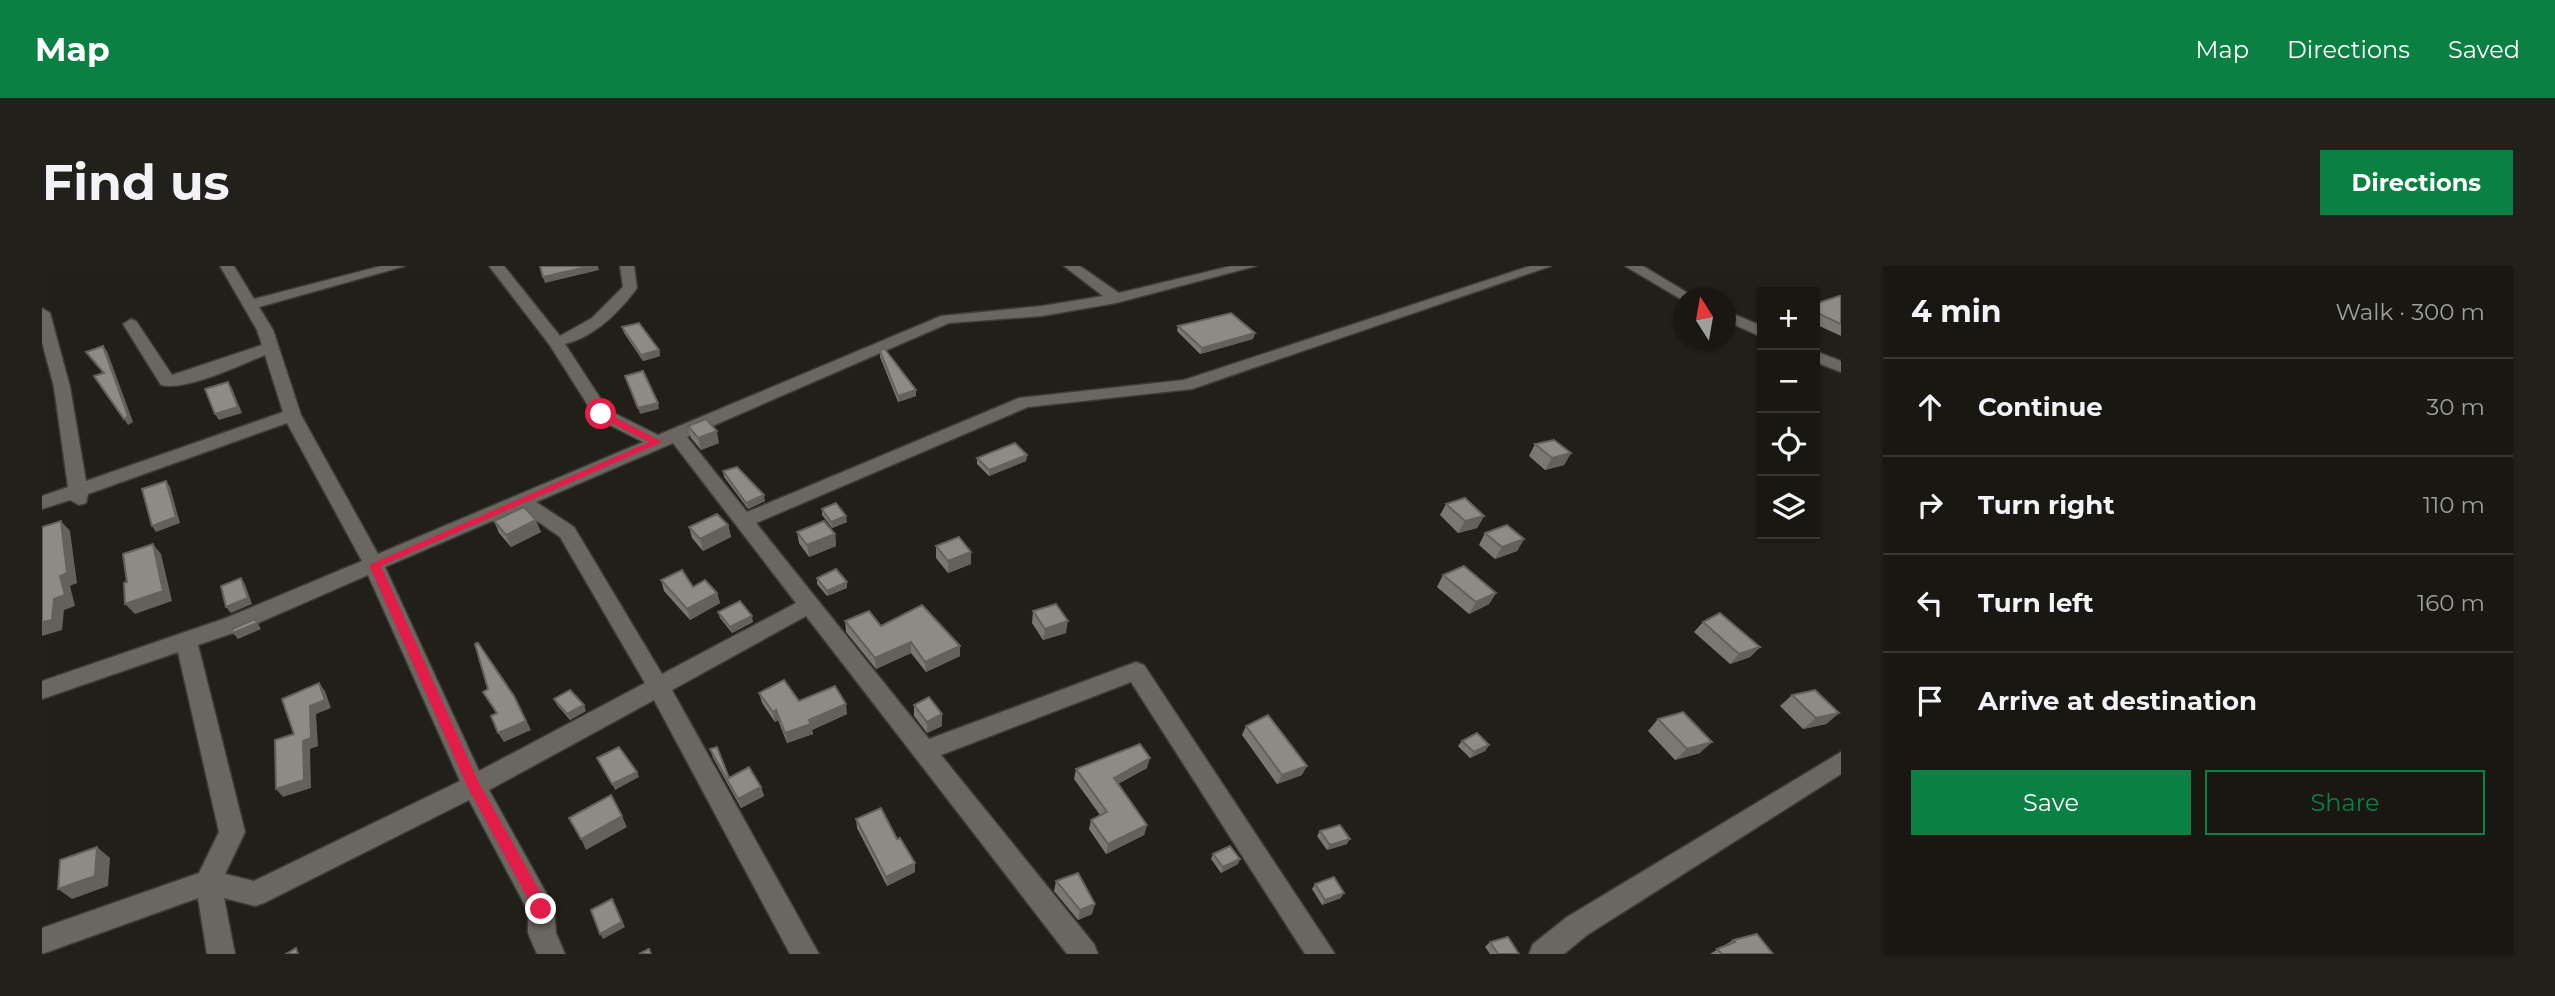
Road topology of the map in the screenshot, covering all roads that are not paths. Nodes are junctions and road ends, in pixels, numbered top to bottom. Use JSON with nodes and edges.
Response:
{"nodes":[{"id":1,"x":227,"y":266,"type":"edge"},
{"id":2,"x":398,"y":266,"type":"edge"},
{"id":3,"x":496,"y":266,"type":"edge"},
{"id":4,"x":627,"y":266,"type":"edge"},
{"id":5,"x":1071,"y":266,"type":"edge"},
{"id":6,"x":1249,"y":266,"type":"edge"},
{"id":7,"x":1544,"y":266,"type":"edge"},
{"id":8,"x":1632,"y":266,"type":"edge"},
{"id":9,"x":377,"y":269,"type":"edge"},
{"id":10,"x":1673,"y":289,"type":"edge"},
{"id":11,"x":1116,"y":298,"type":"junction"},
{"id":12,"x":250,"y":306,"type":"junction"},
{"id":13,"x":42,"y":313,"type":"edge"},
{"id":14,"x":1736,"y":320,"type":"edge"},
{"id":15,"x":131,"y":324,"type":"dead end"},
{"id":16,"x":1757,"y":330,"type":"edge"},
{"id":17,"x":556,"y":342,"type":"junction"},
{"id":18,"x":270,"y":348,"type":"junction"},
{"id":19,"x":1820,"y":358,"type":"edge"},
{"id":20,"x":1841,"y":367,"type":"edge"},
{"id":21,"x":292,"y":415,"type":"junction"},
{"id":22,"x":666,"y":438,"type":"junction"},
{"id":23,"x":78,"y":495,"type":"junction"},
{"id":24,"x":521,"y":501,"type":"junction"},
{"id":25,"x":42,"y":503,"type":"edge"},
{"id":26,"x":743,"y":521,"type":"junction"},
{"id":27,"x":374,"y":565,"type":"junction"},
{"id":28,"x":810,"y":605,"type":"junction"},
{"id":29,"x":186,"y":640,"type":"junction"},
{"id":30,"x":659,"y":688,"type":"junction"},
{"id":31,"x":42,"y":690,"type":"edge"},
{"id":32,"x":924,"y":751,"type":"junction"},
{"id":33,"x":1841,"y":762,"type":"edge"},
{"id":34,"x":474,"y":786,"type":"junction"},
{"id":35,"x":208,"y":882,"type":"junction"},
{"id":36,"x":42,"y":941,"type":"edge"},
{"id":37,"x":221,"y":954,"type":"edge"},
{"id":38,"x":551,"y":954,"type":"edge"},
{"id":39,"x":805,"y":954,"type":"edge"},
{"id":40,"x":1084,"y":954,"type":"edge"},
{"id":41,"x":1321,"y":954,"type":"edge"},
{"id":42,"x":1543,"y":954,"type":"edge"}],
"edges":[{"from":1,"to":12,"type":"street"},
{"from":2,"to":9,"type":"street"},
{"from":3,"to":17,"type":"street"},
{"from":4,"to":17,"type":"street"},
{"from":5,"to":11,"type":"street"},
{"from":6,"to":11,"type":"street"},
{"from":7,"to":26,"type":"street"},
{"from":8,"to":10,"type":"street"},
{"from":9,"to":12,"type":"street"},
{"from":11,"to":22,"type":"street"},
{"from":12,"to":18,"type":"street"},
{"from":13,"to":23,"type":"street"},
{"from":14,"to":16,"type":"street"},
{"from":15,"to":18,"type":"street"},
{"from":17,"to":22,"type":"street"},
{"from":18,"to":21,"type":"street"},
{"from":19,"to":20,"type":"street"},
{"from":21,"to":23,"type":"street"},
{"from":21,"to":27,"type":"street"},
{"from":22,"to":24,"type":"street"},
{"from":22,"to":26,"type":"street"},
{"from":23,"to":25,"type":"street"},
{"from":24,"to":27,"type":"street"},
{"from":24,"to":30,"type":"street"},
{"from":26,"to":28,"type":"street"},
{"from":27,"to":29,"type":"street"},
{"from":27,"to":34,"type":"street"},
{"from":28,"to":30,"type":"street"},
{"from":28,"to":32,"type":"street"},
{"from":29,"to":31,"type":"street"},
{"from":29,"to":35,"type":"street"},
{"from":30,"to":34,"type":"street"},
{"from":30,"to":39,"type":"street"},
{"from":32,"to":40,"type":"street"},
{"from":32,"to":41,"type":"street"},
{"from":33,"to":42,"type":"street"},
{"from":34,"to":35,"type":"street"},
{"from":34,"to":38,"type":"street"},
{"from":35,"to":36,"type":"street"},
{"from":35,"to":37,"type":"street"}]}
